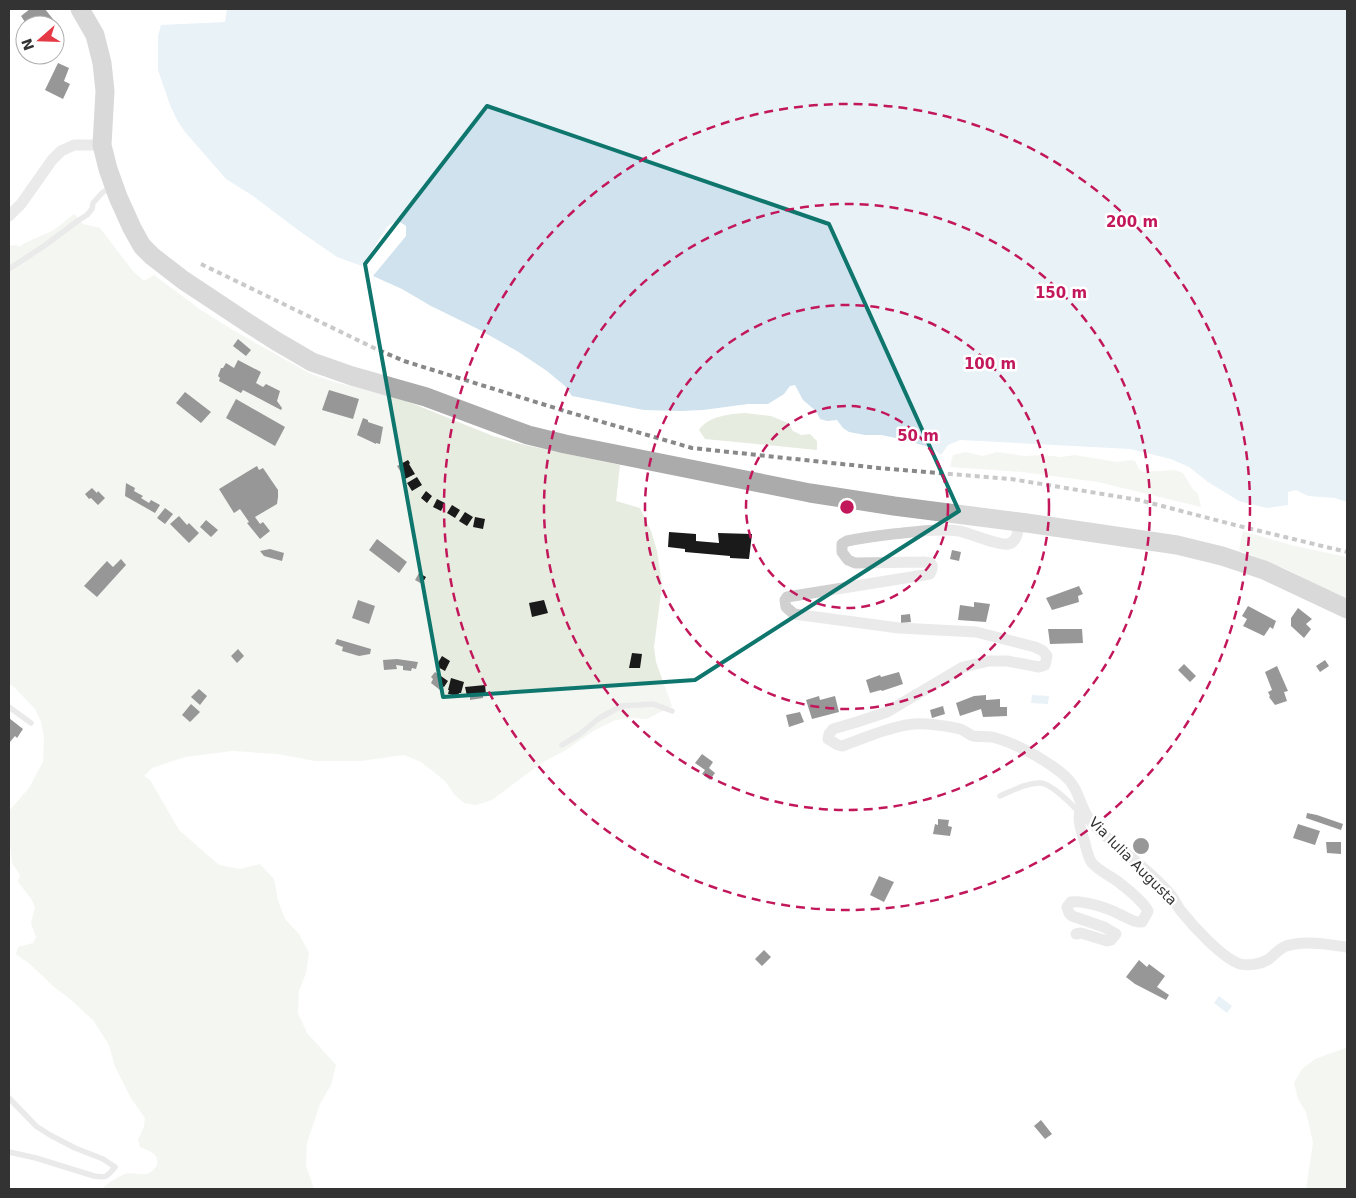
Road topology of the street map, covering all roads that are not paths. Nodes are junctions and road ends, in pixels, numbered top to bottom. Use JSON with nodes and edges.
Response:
{"nodes":[{"id":1,"x":80,"y":9,"type":"edge"},
{"id":2,"x":102,"y":148,"type":"junction"},
{"id":3,"x":111,"y":177,"type":"junction"},
{"id":4,"x":9,"y":216,"type":"edge"},
{"id":5,"x":9,"y":269,"type":"edge"},
{"id":6,"x":1019,"y":522,"type":"junction"},
{"id":7,"x":1347,"y":609,"type":"edge"},
{"id":8,"x":9,"y":707,"type":"edge"},
{"id":9,"x":672,"y":711,"type":"dead end"},
{"id":10,"x":31,"y":723,"type":"dead end"},
{"id":11,"x":562,"y":745,"type":"dead end"},
{"id":12,"x":1000,"y":796,"type":"dead end"},
{"id":13,"x":1080,"y":809,"type":"junction"},
{"id":14,"x":1076,"y":934,"type":"dead end"},
{"id":15,"x":1347,"y":947,"type":"edge"},
{"id":16,"x":9,"y":1098,"type":"edge"},
{"id":17,"x":9,"y":1152,"type":"edge"}],
"edges":[{"from":1,"to":2,"type":"main road"},
{"from":2,"to":3,"type":"main road"},
{"from":2,"to":4,"type":"street"},
{"from":3,"to":5,"type":"lane"},
{"from":3,"to":6,"type":"main road"},
{"from":6,"to":7,"type":"main road"},
{"from":6,"to":13,"type":"street","name":"Via Iulia Augusta"},
{"from":8,"to":10,"type":"lane"},
{"from":9,"to":11,"type":"lane"},
{"from":12,"to":13,"type":"lane"},
{"from":13,"to":14,"type":"street"},
{"from":13,"to":15,"type":"street","name":"Via Iulia Augusta"},
{"from":16,"to":17,"type":"lane"}]}
